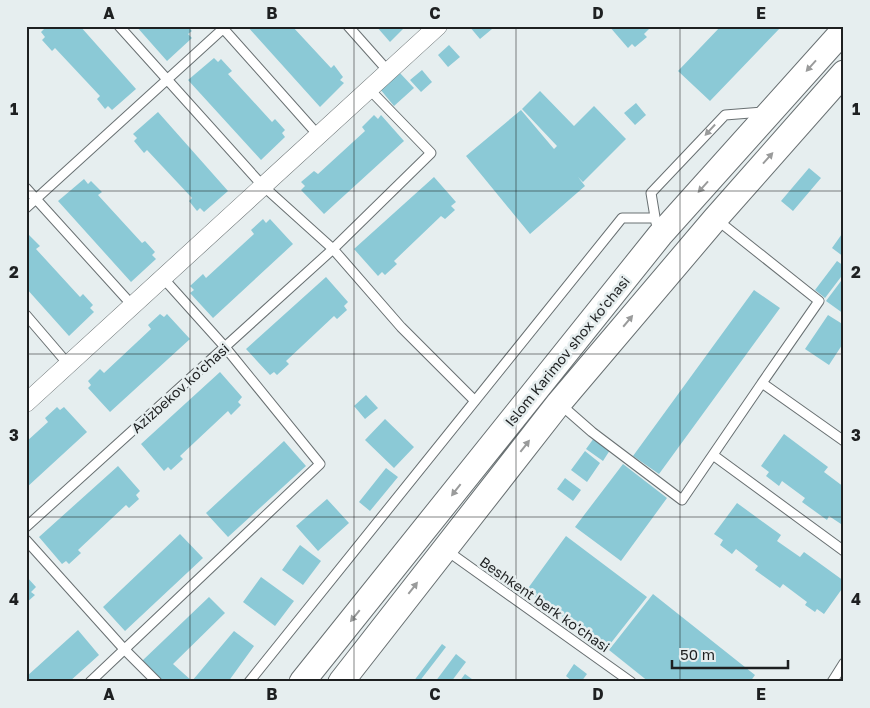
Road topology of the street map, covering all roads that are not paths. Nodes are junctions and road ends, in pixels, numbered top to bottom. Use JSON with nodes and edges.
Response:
{"nodes":[{"id":1,"x":120,"y":26,"type":"edge"},
{"id":2,"x":348,"y":26,"type":"edge"},
{"id":3,"x":438,"y":26,"type":"edge"},
{"id":4,"x":223,"y":27,"type":"edge"},
{"id":5,"x":844,"y":30,"type":"edge"},
{"id":6,"x":388,"y":72,"type":"junction"},
{"id":7,"x":844,"y":73,"type":"edge"},
{"id":8,"x":167,"y":80,"type":"junction"},
{"id":9,"x":370,"y":88,"type":"junction"},
{"id":10,"x":770,"y":112,"type":"junction"},
{"id":11,"x":318,"y":135,"type":"junction"},
{"id":12,"x":262,"y":185,"type":"junction"},
{"id":13,"x":26,"y":188,"type":"edge"},
{"id":14,"x":36,"y":198,"type":"junction"},
{"id":15,"x":26,"y":208,"type":"edge"},
{"id":16,"x":715,"y":218,"type":"junction"},
{"id":17,"x":657,"y":227,"type":"junction"},
{"id":18,"x":333,"y":249,"type":"junction"},
{"id":19,"x":162,"y":278,"type":"junction"},
{"id":20,"x":132,"y":305,"type":"junction"},
{"id":21,"x":26,"y":315,"type":"edge"},
{"id":22,"x":225,"y":347,"type":"junction"},
{"id":23,"x":68,"y":364,"type":"junction"},
{"id":24,"x":762,"y":383,"type":"junction"},
{"id":25,"x":475,"y":401,"type":"junction"},
{"id":26,"x":26,"y":403,"type":"edge"},
{"id":27,"x":558,"y":403,"type":"junction"},
{"id":28,"x":844,"y":441,"type":"edge"},
{"id":29,"x":484,"y":454,"type":"junction"},
{"id":30,"x":713,"y":455,"type":"junction"},
{"id":31,"x":503,"y":474,"type":"junction"},
{"id":32,"x":26,"y":527,"type":"edge"},
{"id":33,"x":26,"y":540,"type":"edge"},
{"id":34,"x":444,"y":548,"type":"junction"},
{"id":35,"x":844,"y":551,"type":"edge"},
{"id":36,"x":124,"y":649,"type":"junction"},
{"id":37,"x":844,"y":663,"type":"edge"},
{"id":38,"x":90,"y":682,"type":"edge"},
{"id":39,"x":157,"y":682,"type":"edge"},
{"id":40,"x":249,"y":682,"type":"edge"},
{"id":41,"x":302,"y":682,"type":"edge"},
{"id":42,"x":341,"y":682,"type":"edge"},
{"id":43,"x":631,"y":682,"type":"edge"},
{"id":44,"x":832,"y":682,"type":"edge"}],
"edges":[{"from":1,"to":8,"type":"lane"},
{"from":2,"to":6,"type":"lane"},
{"from":3,"to":6,"type":"street"},
{"from":4,"to":8,"type":"lane"},
{"from":4,"to":11,"type":"lane"},
{"from":5,"to":10,"type":"main road","name":"Islom Karimov shox ko'chasi","one_way":true},
{"from":6,"to":9,"type":"street"},
{"from":16,"to":7,"type":"main road","name":"Islom Karimov shox ko'chasi","one_way":true},
{"from":8,"to":12,"type":"lane"},
{"from":8,"to":14,"type":"lane"},
{"from":9,"to":11,"type":"street"},
{"from":9,"to":18,"type":"lane","name":"Azizbekov ko'chasi"},
{"from":10,"to":17,"type":"main road","name":"Islom Karimov shox ko'chasi","one_way":true},
{"from":10,"to":17,"type":"lane","one_way":true},
{"from":11,"to":12,"type":"street"},
{"from":12,"to":18,"type":"lane"},
{"from":12,"to":19,"type":"street"},
{"from":13,"to":14,"type":"lane"},
{"from":14,"to":15,"type":"lane"},
{"from":14,"to":20,"type":"lane"},
{"from":16,"to":24,"type":"lane"},
{"from":27,"to":16,"type":"main road","name":"Islom Karimov shox ko'chasi","one_way":true},
{"from":17,"to":25,"type":"lane"},
{"from":17,"to":29,"type":"main road","name":"Islom Karimov shox ko'chasi"},
{"from":18,"to":22,"type":"lane","name":"Azizbekov ko'chasi"},
{"from":18,"to":25,"type":"lane"},
{"from":19,"to":20,"type":"street"},
{"from":19,"to":22,"type":"lane"},
{"from":20,"to":23,"type":"street"},
{"from":21,"to":23,"type":"lane"},
{"from":22,"to":32,"type":"lane","name":"Azizbekov ko'chasi"},
{"from":22,"to":36,"type":"lane"},
{"from":23,"to":26,"type":"street"},
{"from":24,"to":28,"type":"lane"},
{"from":24,"to":30,"type":"lane"},
{"from":25,"to":40,"type":"lane"},
{"from":27,"to":30,"type":"lane"},
{"from":31,"to":27,"type":"main road","name":"Islom Karimov shox ko'chasi","one_way":true},
{"from":29,"to":31,"type":"main road"},
{"from":29,"to":41,"type":"main road","name":"Islom Karimov shox ko'chasi","one_way":true},
{"from":30,"to":35,"type":"lane"},
{"from":31,"to":34,"type":"main road","name":"Islom Karimov shox ko'chasi"},
{"from":33,"to":36,"type":"lane"},
{"from":42,"to":34,"type":"main road","name":"Islom Karimov shox ko'chasi","one_way":true},
{"from":34,"to":43,"type":"lane","name":"Beshkent berk ko'chasi"},
{"from":36,"to":38,"type":"lane"},
{"from":36,"to":39,"type":"lane"},
{"from":37,"to":44,"type":"lane"}]}
